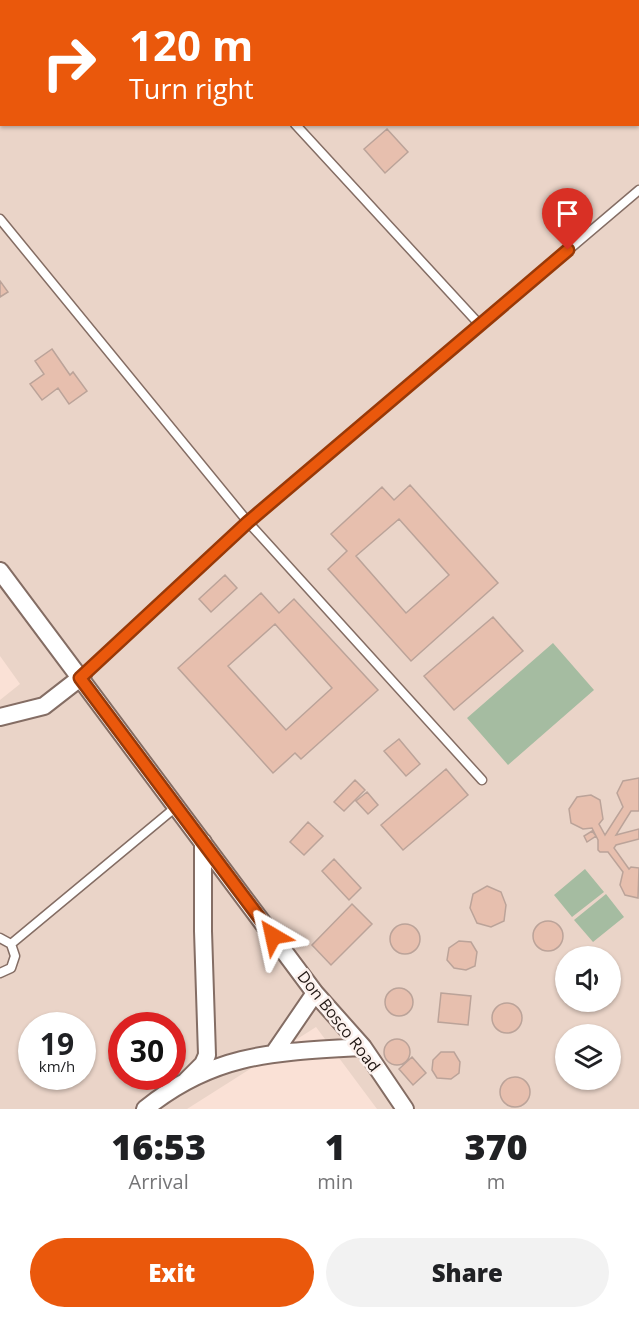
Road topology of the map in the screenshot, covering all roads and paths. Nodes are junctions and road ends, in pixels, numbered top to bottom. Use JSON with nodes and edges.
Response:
{"nodes":[{"id":1,"x":297,"y":126,"type":"edge"},
{"id":2,"x":639,"y":190,"type":"edge"},
{"id":3,"x":0,"y":219,"type":"edge"},
{"id":4,"x":480,"y":325,"type":"junction"},
{"id":5,"x":248,"y":522,"type":"junction"},
{"id":6,"x":0,"y":572,"type":"edge"},
{"id":7,"x":81,"y":676,"type":"junction"},
{"id":8,"x":0,"y":717,"type":"edge"},
{"id":9,"x":482,"y":780,"type":"dead end"},
{"id":10,"x":176,"y":807,"type":"junction"},
{"id":11,"x":203,"y":842,"type":"junction"},
{"id":12,"x":0,"y":938,"type":"edge"},
{"id":13,"x":11,"y":944,"type":"junction"},
{"id":14,"x":0,"y":973,"type":"edge"},
{"id":15,"x":315,"y":993,"type":"junction"},
{"id":16,"x":363,"y":1047,"type":"junction"},
{"id":17,"x":274,"y":1053,"type":"junction"},
{"id":18,"x":186,"y":1081,"type":"joint"},
{"id":19,"x":173,"y":1090,"type":"edge"},
{"id":20,"x":145,"y":1109,"type":"edge"},
{"id":21,"x":405,"y":1109,"type":"edge"}],
"edges":[{"from":1,"to":4,"type":"lane"},
{"from":2,"to":4,"type":"lane"},
{"from":3,"to":5,"type":"lane"},
{"from":4,"to":5,"type":"lane"},
{"from":5,"to":7,"type":"lane"},
{"from":5,"to":9,"type":"lane"},
{"from":6,"to":7,"type":"street","name":"Don Bosco Road"},
{"from":7,"to":8,"type":"street"},
{"from":7,"to":10,"type":"street","name":"Don Bosco Road"},
{"from":10,"to":11,"type":"street","name":"Don Bosco Road"},
{"from":10,"to":13,"type":"lane"},
{"from":11,"to":15,"type":"street","name":"Don Bosco Road"},
{"from":11,"to":18,"type":"street"},
{"from":12,"to":13,"type":"lane"},
{"from":13,"to":14,"type":"lane"},
{"from":15,"to":16,"type":"street","name":"Don Bosco Road"},
{"from":15,"to":17,"type":"street"},
{"from":16,"to":17,"type":"street"},
{"from":16,"to":21,"type":"street","name":"Don Bosco Road"},
{"from":17,"to":18,"type":"street"},
{"from":19,"to":20,"type":"street"}]}
